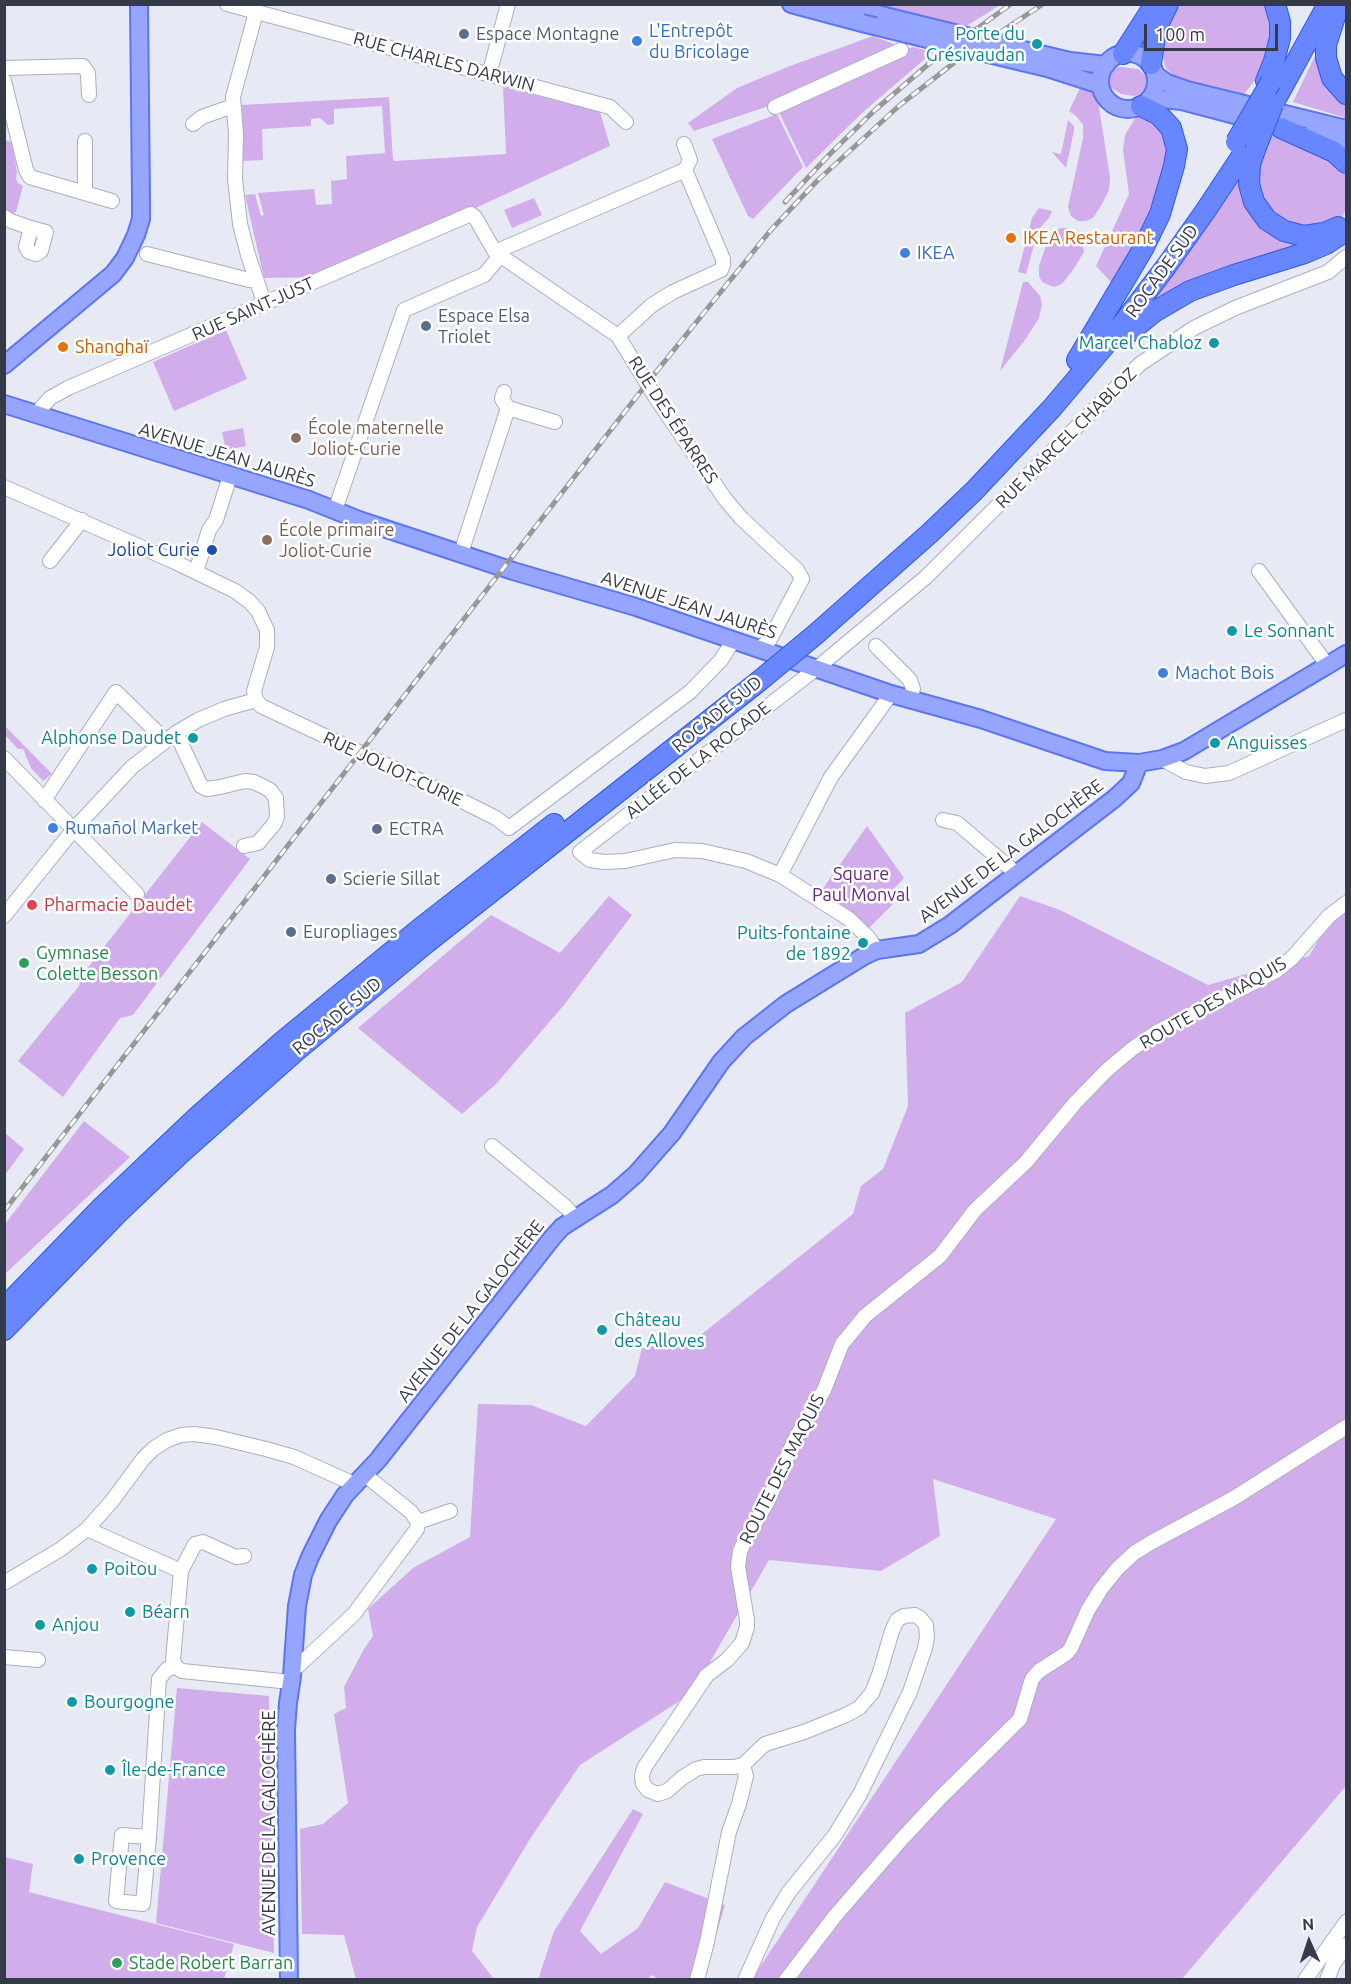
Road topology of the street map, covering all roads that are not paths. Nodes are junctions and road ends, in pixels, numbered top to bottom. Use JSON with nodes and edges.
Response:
{"nodes":[{"id":1,"x":139,"y":4,"type":"edge"},
{"id":2,"x":227,"y":4,"type":"edge"},
{"id":3,"x":508,"y":4,"type":"edge"},
{"id":4,"x":791,"y":4,"type":"edge"},
{"id":5,"x":839,"y":4,"type":"edge"},
{"id":6,"x":1155,"y":4,"type":"edge"},
{"id":7,"x":1168,"y":4,"type":"edge"},
{"id":8,"x":1275,"y":4,"type":"edge"},
{"id":9,"x":1314,"y":4,"type":"edge"},
{"id":10,"x":1328,"y":4,"type":"edge"},
{"id":11,"x":1339,"y":4,"type":"edge"},
{"id":12,"x":256,"y":12,"type":"junction"},
{"id":13,"x":902,"y":50,"type":"dead end"},
{"id":14,"x":1123,"y":54,"type":"junction"},
{"id":15,"x":1106,"y":64,"type":"junction"},
{"id":16,"x":4,"y":68,"type":"edge"},
{"id":17,"x":1153,"y":69,"type":"junction"},
{"id":18,"x":489,"y":75,"type":"junction"},
{"id":19,"x":4,"y":81,"type":"edge"},
{"id":20,"x":1273,"y":83,"type":"junction"},
{"id":21,"x":1100,"y":85,"type":"junction"},
{"id":22,"x":1347,"y":94,"type":"edge"},
{"id":23,"x":89,"y":95,"type":"dead end"},
{"id":24,"x":1146,"y":102,"type":"junction"},
{"id":25,"x":233,"y":106,"type":"junction"},
{"id":26,"x":775,"y":107,"type":"dead end"},
{"id":27,"x":627,"y":122,"type":"dead end"},
{"id":28,"x":193,"y":124,"type":"dead end"},
{"id":29,"x":1281,"y":128,"type":"junction"},
{"id":30,"x":1347,"y":129,"type":"edge"},
{"id":31,"x":85,"y":141,"type":"dead end"},
{"id":32,"x":684,"y":144,"type":"dead end"},
{"id":33,"x":1347,"y":144,"type":"edge"},
{"id":34,"x":1247,"y":145,"type":"junction"},
{"id":35,"x":1347,"y":163,"type":"edge"},
{"id":36,"x":685,"y":170,"type":"junction"},
{"id":37,"x":85,"y":193,"type":"junction"},
{"id":38,"x":112,"y":201,"type":"dead end"},
{"id":39,"x":4,"y":217,"type":"edge"},
{"id":40,"x":475,"y":217,"type":"joint"},
{"id":41,"x":1347,"y":220,"type":"edge"},
{"id":42,"x":31,"y":228,"type":"dead end"},
{"id":43,"x":1347,"y":231,"type":"edge"},
{"id":44,"x":147,"y":254,"type":"dead end"},
{"id":45,"x":497,"y":254,"type":"junction"},
{"id":46,"x":1347,"y":257,"type":"edge"},
{"id":47,"x":255,"y":278,"type":"junction"},
{"id":48,"x":264,"y":302,"type":"junction"},
{"id":49,"x":618,"y":336,"type":"junction"},
{"id":50,"x":1077,"y":360,"type":"junction"},
{"id":51,"x":4,"y":365,"type":"edge"},
{"id":52,"x":1073,"y":384,"type":"junction"},
{"id":53,"x":504,"y":392,"type":"dead end"},
{"id":54,"x":4,"y":404,"type":"edge"},
{"id":55,"x":508,"y":408,"type":"junction"},
{"id":56,"x":36,"y":414,"type":"junction"},
{"id":57,"x":555,"y":422,"type":"dead end"},
{"id":58,"x":230,"y":476,"type":"junction"},
{"id":59,"x":4,"y":487,"type":"edge"},
{"id":60,"x":335,"y":510,"type":"junction"},
{"id":61,"x":82,"y":520,"type":"junction"},
{"id":62,"x":461,"y":553,"type":"junction"},
{"id":63,"x":50,"y":561,"type":"dead end"},
{"id":64,"x":1259,"y":571,"type":"dead end"},
{"id":65,"x":196,"y":572,"type":"junction"},
{"id":66,"x":809,"y":632,"type":"junction"},
{"id":67,"x":733,"y":640,"type":"junction"},
{"id":68,"x":876,"y":646,"type":"dead end"},
{"id":69,"x":758,"y":649,"type":"junction"},
{"id":70,"x":1347,"y":654,"type":"edge"},
{"id":71,"x":1328,"y":666,"type":"junction"},
{"id":72,"x":817,"y":668,"type":"junction"},
{"id":73,"x":751,"y":680,"type":"junction"},
{"id":74,"x":891,"y":694,"type":"junction"},
{"id":75,"x":256,"y":700,"type":"junction"},
{"id":76,"x":909,"y":700,"type":"junction"},
{"id":77,"x":1347,"y":720,"type":"edge"},
{"id":78,"x":171,"y":737,"type":"junction"},
{"id":79,"x":1184,"y":751,"type":"junction"},
{"id":80,"x":4,"y":758,"type":"edge"},
{"id":81,"x":1162,"y":759,"type":"junction"},
{"id":82,"x":1113,"y":762,"type":"junction"},
{"id":83,"x":1139,"y":763,"type":"junction"},
{"id":84,"x":1194,"y":774,"type":"junction"},
{"id":85,"x":1123,"y":790,"type":"junction"},
{"id":86,"x":45,"y":800,"type":"junction"},
{"id":87,"x":943,"y":820,"type":"dead end"},
{"id":88,"x":74,"y":830,"type":"junction"},
{"id":89,"x":244,"y":846,"type":"dead end"},
{"id":90,"x":1017,"y":874,"type":"junction"},
{"id":91,"x":780,"y":875,"type":"junction"},
{"id":92,"x":137,"y":894,"type":"dead end"},
{"id":93,"x":1347,"y":903,"type":"edge"},
{"id":94,"x":4,"y":916,"type":"edge"},
{"id":95,"x":877,"y":950,"type":"junction"},
{"id":96,"x":492,"y":1146,"type":"dead end"},
{"id":97,"x":575,"y":1218,"type":"junction"},
{"id":98,"x":4,"y":1308,"type":"edge"},
{"id":99,"x":4,"y":1330,"type":"edge"},
{"id":100,"x":1347,"y":1427,"type":"edge"},
{"id":101,"x":359,"y":1479,"type":"junction"},
{"id":102,"x":450,"y":1511,"type":"dead end"},
{"id":103,"x":418,"y":1522,"type":"junction"},
{"id":104,"x":87,"y":1529,"type":"junction"},
{"id":105,"x":244,"y":1557,"type":"dead end"},
{"id":106,"x":181,"y":1571,"type":"junction"},
{"id":107,"x":7,"y":1577,"type":"edge"},
{"id":108,"x":4,"y":1657,"type":"edge"},
{"id":109,"x":38,"y":1660,"type":"dead end"},
{"id":110,"x":176,"y":1667,"type":"junction"},
{"id":111,"x":292,"y":1674,"type":"junction"},
{"id":112,"x":743,"y":1765,"type":"junction"},
{"id":113,"x":149,"y":1837,"type":"junction"},
{"id":114,"x":1347,"y":1922,"type":"edge"},
{"id":115,"x":1347,"y":1945,"type":"edge"},
{"id":116,"x":289,"y":1980,"type":"edge"},
{"id":117,"x":697,"y":1980,"type":"edge"},
{"id":118,"x":744,"y":1980,"type":"edge"},
{"id":119,"x":786,"y":1980,"type":"edge"},
{"id":120,"x":1305,"y":1980,"type":"edge"},
{"id":121,"x":1327,"y":1980,"type":"edge"}],
"edges":[{"from":1,"to":51,"type":"main road"},
{"from":2,"to":12,"type":"street","name":"RUE CHARLES DARWIN"},
{"from":3,"to":18,"type":"street"},
{"from":4,"to":21,"type":"main road","bridge":true},
{"from":5,"to":15,"type":"main road","bridge":true},
{"from":6,"to":14,"type":"highway"},
{"from":7,"to":17,"type":"highway"},
{"from":8,"to":20,"type":"highway"},
{"from":9,"to":20,"type":"highway","name":"ROCADE SUD"},
{"from":10,"to":20,"type":"highway","name":"ROCADE SUD"},
{"from":11,"to":22,"type":"highway"},
{"from":12,"to":18,"type":"street","name":"RUE CHARLES DARWIN"},
{"from":12,"to":25,"type":"street"},
{"from":13,"to":26,"type":"street"},
{"from":14,"to":15,"type":"main road"},
{"from":14,"to":17,"type":"main road"},
{"from":15,"to":21,"type":"main road"},
{"from":16,"to":23,"type":"street"},
{"from":17,"to":24,"type":"main road"},
{"from":17,"to":30,"type":"main road"},
{"from":18,"to":27,"type":"street","name":"RUE CHARLES DARWIN"},
{"from":19,"to":37,"type":"street"},
{"from":20,"to":34,"type":"highway","name":"ROCADE SUD","bridge":true},
{"from":20,"to":34,"type":"highway","name":"ROCADE SUD","bridge":true},
{"from":21,"to":24,"type":"main road"},
{"from":24,"to":29,"type":"main road"},
{"from":24,"to":50,"type":"highway"},
{"from":25,"to":28,"type":"street"},
{"from":25,"to":47,"type":"street"},
{"from":29,"to":33,"type":"main road"},
{"from":29,"to":35,"type":"highway"},
{"from":31,"to":37,"type":"street"},
{"from":32,"to":36,"type":"street"},
{"from":34,"to":41,"type":"highway"},
{"from":34,"to":50,"type":"highway","name":"ROCADE SUD"},
{"from":34,"to":52,"type":"highway","name":"ROCADE SUD"},
{"from":36,"to":45,"type":"street"},
{"from":36,"to":49,"type":"street"},
{"from":37,"to":38,"type":"street"},
{"from":39,"to":42,"type":"street"},
{"from":40,"to":45,"type":"street","name":"RUE DES ÉPARRES"},
{"from":40,"to":48,"type":"street","name":"RUE SAINT-JUST"},
{"from":43,"to":52,"type":"highway"},
{"from":44,"to":47,"type":"street"},
{"from":45,"to":49,"type":"street","name":"RUE DES ÉPARRES"},
{"from":45,"to":60,"type":"street"},
{"from":46,"to":72,"type":"street","name":"RUE MARCEL CHABLOZ"},
{"from":47,"to":48,"type":"street"},
{"from":48,"to":56,"type":"street","name":"RUE SAINT-JUST"},
{"from":49,"to":69,"type":"street","name":"RUE DES ÉPARRES"},
{"from":50,"to":66,"type":"highway","name":"ROCADE SUD"},
{"from":52,"to":66,"type":"highway","name":"ROCADE SUD"},
{"from":53,"to":55,"type":"street"},
{"from":54,"to":56,"type":"main road","name":"AVENUE JEAN JAURÈS"},
{"from":55,"to":57,"type":"street"},
{"from":55,"to":62,"type":"street"},
{"from":56,"to":58,"type":"main road","name":"AVENUE JEAN JAURÈS"},
{"from":58,"to":60,"type":"main road","name":"AVENUE JEAN JAURÈS"},
{"from":58,"to":65,"type":"street"},
{"from":59,"to":61,"type":"street"},
{"from":60,"to":62,"type":"main road","name":"AVENUE JEAN JAURÈS"},
{"from":61,"to":63,"type":"street"},
{"from":61,"to":65,"type":"street"},
{"from":62,"to":67,"type":"main road","name":"AVENUE JEAN JAURÈS"},
{"from":64,"to":71,"type":"street"},
{"from":65,"to":75,"type":"street"},
{"from":66,"to":73,"type":"highway","name":"ROCADE SUD","bridge":true},
{"from":67,"to":69,"type":"main road","name":"AVENUE JEAN JAURÈS"},
{"from":67,"to":75,"type":"street","name":"RUE JOLIOT-CURIE"},
{"from":68,"to":76,"type":"street"},
{"from":69,"to":72,"type":"main road","name":"AVENUE JEAN JAURÈS"},
{"from":70,"to":71,"type":"main road","name":"AVENUE JEAN JAURÈS"},
{"from":71,"to":79,"type":"main road","name":"AVENUE JEAN JAURÈS"},
{"from":72,"to":74,"type":"main road","name":"AVENUE JEAN JAURÈS"},
{"from":72,"to":91,"type":"street","name":"ALLÉE DE LA ROCADE"},
{"from":73,"to":98,"type":"highway","name":"ROCADE SUD"},
{"from":73,"to":99,"type":"highway","name":"ROCADE SUD"},
{"from":74,"to":76,"type":"main road","name":"AVENUE JEAN JAURÈS"},
{"from":74,"to":91,"type":"street"},
{"from":75,"to":78,"type":"street"},
{"from":76,"to":82,"type":"main road","name":"AVENUE JEAN JAURÈS"},
{"from":77,"to":84,"type":"street"},
{"from":78,"to":86,"type":"street"},
{"from":78,"to":88,"type":"street"},
{"from":78,"to":89,"type":"street"},
{"from":79,"to":81,"type":"main road","name":"AVENUE JEAN JAURÈS"},
{"from":79,"to":84,"type":"street"},
{"from":80,"to":86,"type":"street"},
{"from":81,"to":83,"type":"main road","name":"AVENUE JEAN JAURÈS"},
{"from":81,"to":84,"type":"street"},
{"from":82,"to":83,"type":"main road","name":"AVENUE JEAN JAURÈS"},
{"from":82,"to":85,"type":"main road"},
{"from":83,"to":85,"type":"main road","name":"AVENUE DE LA GALOCHÈRE"},
{"from":85,"to":90,"type":"main road","name":"AVENUE DE LA GALOCHÈRE"},
{"from":86,"to":88,"type":"street"},
{"from":87,"to":90,"type":"street"},
{"from":88,"to":92,"type":"street"},
{"from":88,"to":94,"type":"street"},
{"from":90,"to":95,"type":"main road","name":"AVENUE DE LA GALOCHÈRE"},
{"from":91,"to":95,"type":"street"},
{"from":93,"to":112,"type":"street","name":"ROUTE DES MAQUIS"},
{"from":95,"to":97,"type":"main road","name":"AVENUE DE LA GALOCHÈRE"},
{"from":96,"to":97,"type":"street"},
{"from":97,"to":101,"type":"main road","name":"AVENUE DE LA GALOCHÈRE"},
{"from":100,"to":119,"type":"street"},
{"from":101,"to":103,"type":"street"},
{"from":101,"to":104,"type":"street"},
{"from":101,"to":111,"type":"main road","name":"AVENUE DE LA GALOCHÈRE"},
{"from":102,"to":103,"type":"street"},
{"from":103,"to":111,"type":"street"},
{"from":104,"to":106,"type":"street"},
{"from":104,"to":107,"type":"street"},
{"from":105,"to":106,"type":"street"},
{"from":106,"to":110,"type":"street"},
{"from":108,"to":109,"type":"street"},
{"from":110,"to":111,"type":"street"},
{"from":110,"to":113,"type":"street"},
{"from":111,"to":116,"type":"main road","name":"AVENUE DE LA GALOCHÈRE"},
{"from":112,"to":117,"type":"street"},
{"from":112,"to":118,"type":"street"},
{"from":113,"to":113,"type":"street"},
{"from":114,"to":120,"type":"street"},
{"from":115,"to":121,"type":"street"}]}
